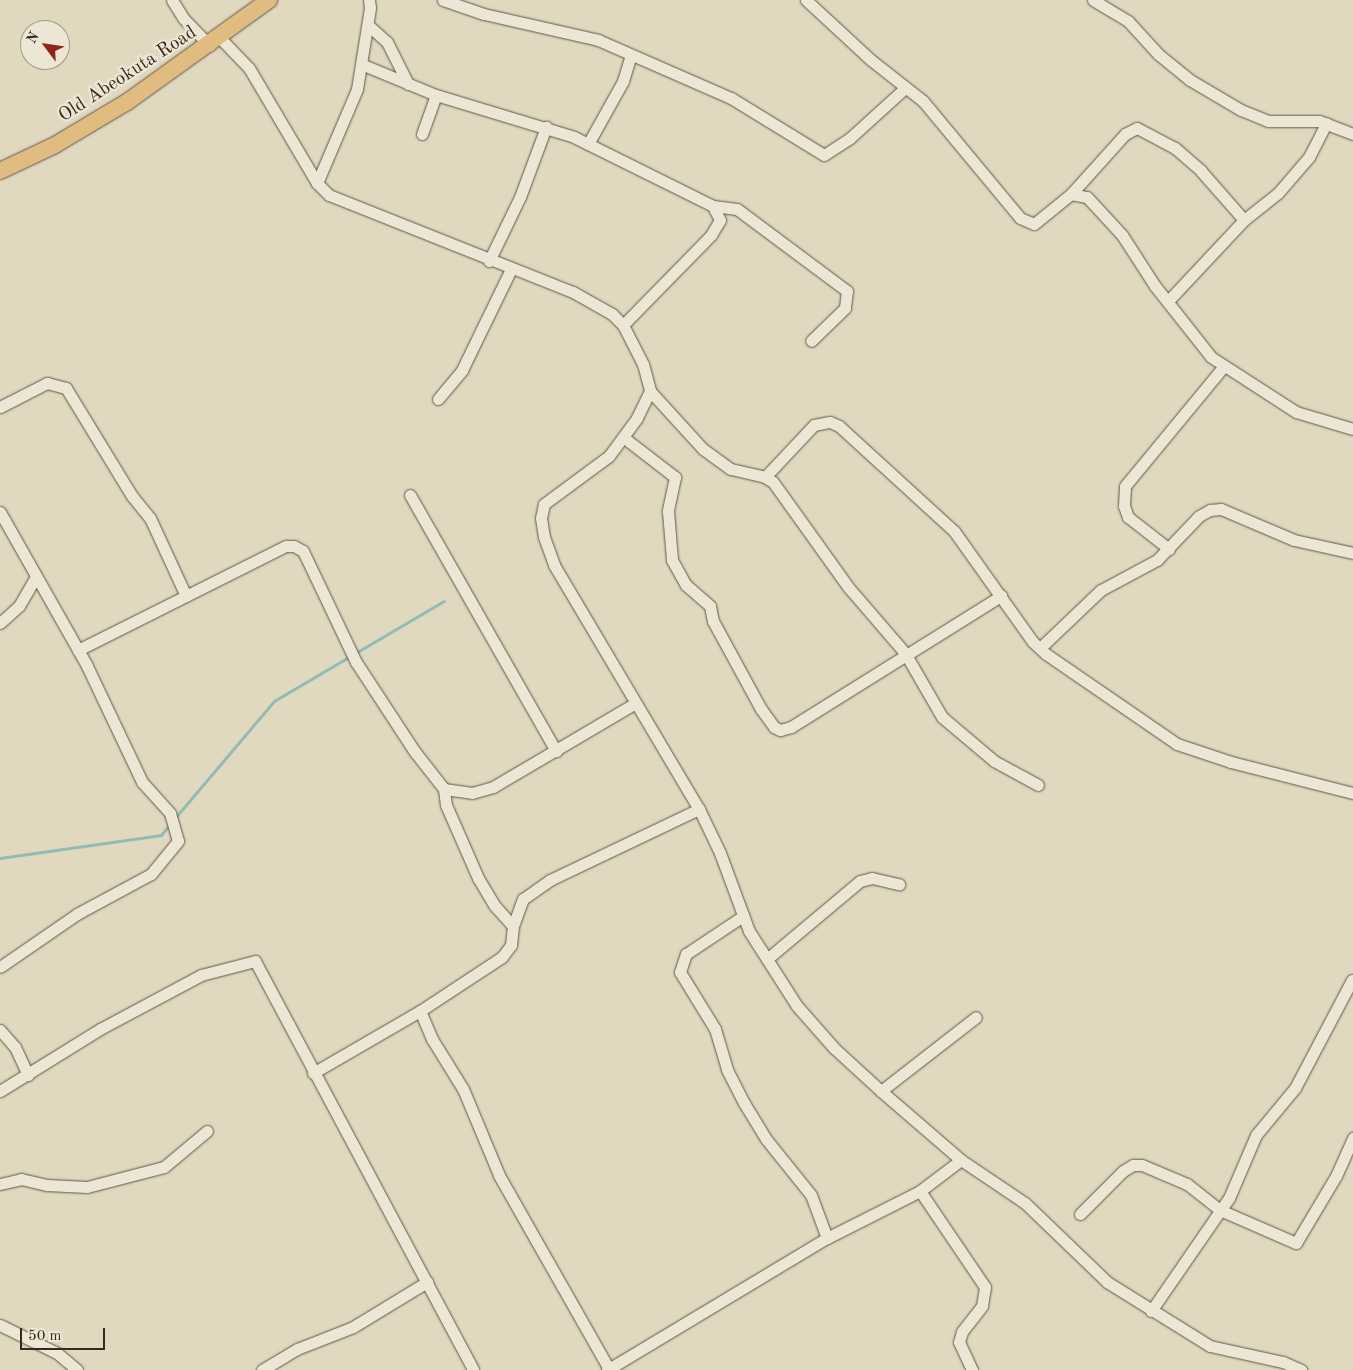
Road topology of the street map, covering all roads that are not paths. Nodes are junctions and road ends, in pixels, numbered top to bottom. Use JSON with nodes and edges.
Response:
{"nodes":[{"id":1,"x":172,"y":0,"type":"edge"},
{"id":2,"x":269,"y":0,"type":"edge"},
{"id":3,"x":369,"y":0,"type":"edge"},
{"id":4,"x":443,"y":0,"type":"edge"},
{"id":5,"x":806,"y":0,"type":"edge"},
{"id":6,"x":1093,"y":0,"type":"edge"},
{"id":7,"x":368,"y":25,"type":"junction"},
{"id":8,"x":215,"y":42,"type":"junction"},
{"id":9,"x":631,"y":55,"type":"junction"},
{"id":10,"x":396,"y":56,"type":"junction"},
{"id":11,"x":361,"y":64,"type":"junction"},
{"id":12,"x":380,"y":72,"type":"junction"},
{"id":13,"x":408,"y":84,"type":"junction"},
{"id":14,"x":905,"y":88,"type":"junction"},
{"id":15,"x":436,"y":96,"type":"junction"},
{"id":16,"x":1326,"y":123,"type":"junction"},
{"id":17,"x":546,"y":127,"type":"junction"},
{"id":18,"x":422,"y":134,"type":"dead end"},
{"id":19,"x":1353,"y":134,"type":"edge"},
{"id":20,"x":588,"y":144,"type":"junction"},
{"id":21,"x":0,"y":171,"type":"edge"},
{"id":22,"x":317,"y":183,"type":"junction"},
{"id":23,"x":1071,"y":194,"type":"junction"},
{"id":24,"x":713,"y":206,"type":"junction"},
{"id":25,"x":1244,"y":220,"type":"junction"},
{"id":26,"x":489,"y":261,"type":"junction"},
{"id":27,"x":512,"y":269,"type":"junction"},
{"id":28,"x":1168,"y":301,"type":"junction"},
{"id":29,"x":623,"y":326,"type":"junction"},
{"id":30,"x":811,"y":341,"type":"dead end"},
{"id":31,"x":1224,"y":367,"type":"junction"},
{"id":32,"x":650,"y":391,"type":"junction"},
{"id":33,"x":438,"y":399,"type":"dead end"},
{"id":34,"x":0,"y":406,"type":"edge"},
{"id":35,"x":1353,"y":429,"type":"edge"},
{"id":36,"x":623,"y":437,"type":"junction"},
{"id":37,"x":765,"y":477,"type":"junction"},
{"id":38,"x":410,"y":495,"type":"dead end"},
{"id":39,"x":0,"y":512,"type":"edge"},
{"id":40,"x":1169,"y":549,"type":"junction"},
{"id":41,"x":1353,"y":553,"type":"edge"},
{"id":42,"x":36,"y":578,"type":"junction"},
{"id":43,"x":186,"y":596,"type":"junction"},
{"id":44,"x":1000,"y":596,"type":"junction"},
{"id":45,"x":0,"y":623,"type":"edge"},
{"id":46,"x":1040,"y":648,"type":"junction"},
{"id":47,"x":78,"y":650,"type":"junction"},
{"id":48,"x":905,"y":653,"type":"junction"},
{"id":49,"x":634,"y":704,"type":"junction"},
{"id":50,"x":556,"y":751,"type":"junction"},
{"id":51,"x":1038,"y":785,"type":"dead end"},
{"id":52,"x":444,"y":789,"type":"junction"},
{"id":53,"x":1353,"y":793,"type":"edge"},
{"id":54,"x":699,"y":809,"type":"junction"},
{"id":55,"x":899,"y":884,"type":"dead end"},
{"id":56,"x":743,"y":916,"type":"junction"},
{"id":57,"x":513,"y":926,"type":"junction"},
{"id":58,"x":766,"y":959,"type":"junction"},
{"id":59,"x":0,"y":967,"type":"edge"},
{"id":60,"x":1352,"y":980,"type":"dead end"},
{"id":61,"x":420,"y":1011,"type":"junction"},
{"id":62,"x":976,"y":1017,"type":"dead end"},
{"id":63,"x":0,"y":1030,"type":"edge"},
{"id":64,"x":313,"y":1073,"type":"junction"},
{"id":65,"x":28,"y":1075,"type":"junction"},
{"id":66,"x":0,"y":1091,"type":"edge"},
{"id":67,"x":881,"y":1091,"type":"junction"},
{"id":68,"x":207,"y":1131,"type":"dead end"},
{"id":69,"x":1353,"y":1138,"type":"edge"},
{"id":70,"x":961,"y":1160,"type":"junction"},
{"id":71,"x":0,"y":1184,"type":"edge"},
{"id":72,"x":920,"y":1191,"type":"junction"},
{"id":73,"x":1220,"y":1210,"type":"junction"},
{"id":74,"x":1080,"y":1214,"type":"dead end"},
{"id":75,"x":827,"y":1238,"type":"junction"},
{"id":76,"x":428,"y":1282,"type":"junction"},
{"id":77,"x":1151,"y":1311,"type":"junction"},
{"id":78,"x":0,"y":1325,"type":"edge"},
{"id":79,"x":608,"y":1369,"type":"edge"},
{"id":80,"x":77,"y":1370,"type":"edge"},
{"id":81,"x":262,"y":1370,"type":"edge"},
{"id":82,"x":473,"y":1370,"type":"edge"},
{"id":83,"x":972,"y":1370,"type":"edge"},
{"id":84,"x":1301,"y":1370,"type":"edge"}],
"edges":[{"from":1,"to":8,"type":"street"},
{"from":2,"to":8,"type":"highway","name":"Old Abeokuta Road"},
{"from":3,"to":7,"type":"street"},
{"from":4,"to":9,"type":"street"},
{"from":5,"to":14,"type":"street"},
{"from":6,"to":16,"type":"street"},
{"from":7,"to":10,"type":"street"},
{"from":7,"to":11,"type":"street"},
{"from":8,"to":21,"type":"highway","name":"Old Abeokuta Road"},
{"from":8,"to":22,"type":"street"},
{"from":9,"to":14,"type":"street"},
{"from":9,"to":20,"type":"street"},
{"from":10,"to":12,"type":"street"},
{"from":10,"to":13,"type":"street"},
{"from":11,"to":12,"type":"street"},
{"from":11,"to":22,"type":"street"},
{"from":12,"to":13,"type":"street"},
{"from":13,"to":15,"type":"street"},
{"from":14,"to":23,"type":"street"},
{"from":15,"to":17,"type":"street"},
{"from":15,"to":18,"type":"street"},
{"from":16,"to":19,"type":"street"},
{"from":16,"to":25,"type":"street"},
{"from":17,"to":20,"type":"street"},
{"from":17,"to":26,"type":"street"},
{"from":20,"to":24,"type":"street"},
{"from":22,"to":26,"type":"street"},
{"from":23,"to":25,"type":"street"},
{"from":23,"to":28,"type":"street"},
{"from":24,"to":29,"type":"street"},
{"from":24,"to":30,"type":"street"},
{"from":25,"to":28,"type":"street"},
{"from":26,"to":27,"type":"street"},
{"from":27,"to":29,"type":"street"},
{"from":27,"to":33,"type":"street"},
{"from":28,"to":31,"type":"street"},
{"from":29,"to":32,"type":"street"},
{"from":31,"to":35,"type":"street"},
{"from":31,"to":40,"type":"street"},
{"from":32,"to":36,"type":"street"},
{"from":32,"to":37,"type":"street"},
{"from":34,"to":43,"type":"street"},
{"from":36,"to":48,"type":"street"},
{"from":36,"to":49,"type":"street"},
{"from":37,"to":44,"type":"street"},
{"from":37,"to":48,"type":"street"},
{"from":38,"to":50,"type":"street"},
{"from":39,"to":42,"type":"street"},
{"from":40,"to":41,"type":"street"},
{"from":40,"to":46,"type":"street"},
{"from":42,"to":45,"type":"street"},
{"from":42,"to":47,"type":"street"},
{"from":43,"to":47,"type":"street"},
{"from":43,"to":52,"type":"street"},
{"from":44,"to":46,"type":"street"},
{"from":44,"to":48,"type":"street"},
{"from":46,"to":53,"type":"street"},
{"from":47,"to":59,"type":"street"},
{"from":48,"to":51,"type":"street"},
{"from":49,"to":50,"type":"street"},
{"from":49,"to":54,"type":"street"},
{"from":50,"to":52,"type":"street"},
{"from":52,"to":57,"type":"street"},
{"from":54,"to":56,"type":"street"},
{"from":54,"to":57,"type":"street"},
{"from":55,"to":58,"type":"street"},
{"from":56,"to":58,"type":"street"},
{"from":56,"to":75,"type":"street"},
{"from":57,"to":61,"type":"street"},
{"from":58,"to":67,"type":"street"},
{"from":60,"to":73,"type":"street"},
{"from":61,"to":64,"type":"street"},
{"from":61,"to":79,"type":"street"},
{"from":62,"to":67,"type":"street"},
{"from":63,"to":65,"type":"street"},
{"from":64,"to":65,"type":"street"},
{"from":64,"to":76,"type":"street"},
{"from":65,"to":66,"type":"street"},
{"from":67,"to":70,"type":"street"},
{"from":68,"to":71,"type":"street"},
{"from":69,"to":73,"type":"street"},
{"from":70,"to":72,"type":"street"},
{"from":70,"to":77,"type":"street"},
{"from":72,"to":75,"type":"street"},
{"from":72,"to":83,"type":"street"},
{"from":73,"to":74,"type":"street"},
{"from":73,"to":77,"type":"street"},
{"from":75,"to":79,"type":"street"},
{"from":76,"to":81,"type":"street"},
{"from":76,"to":82,"type":"street"},
{"from":77,"to":84,"type":"street"},
{"from":78,"to":80,"type":"street"}]}
